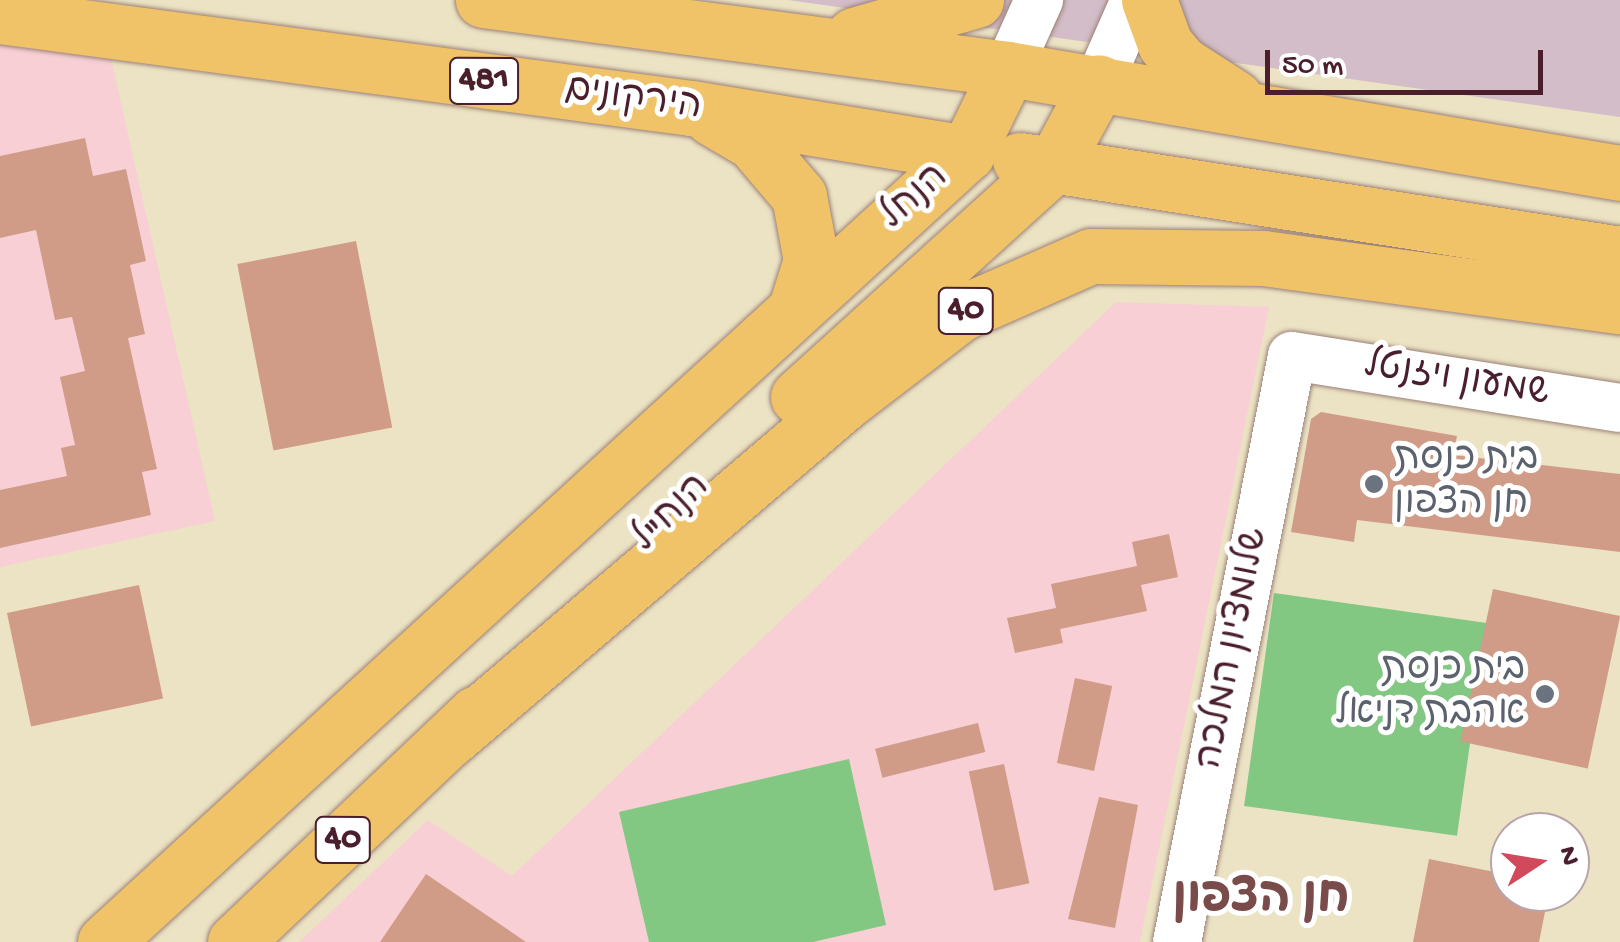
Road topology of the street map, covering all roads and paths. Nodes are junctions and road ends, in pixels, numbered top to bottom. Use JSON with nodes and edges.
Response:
{"nodes":[{"id":1,"x":483,"y":0,"type":"edge"},
{"id":2,"x":976,"y":0,"type":"edge"},
{"id":3,"x":1039,"y":0,"type":"edge"},
{"id":4,"x":1136,"y":0,"type":"edge"},
{"id":5,"x":1150,"y":0,"type":"edge"},
{"id":6,"x":0,"y":16,"type":"edge"},
{"id":7,"x":818,"y":42,"type":"junction"},
{"id":8,"x":1008,"y":69,"type":"junction"},
{"id":9,"x":1099,"y":82,"type":"junction"},
{"id":10,"x":692,"y":108,"type":"junction"},
{"id":11,"x":1261,"y":109,"type":"junction"},
{"id":12,"x":968,"y":153,"type":"junction"},
{"id":13,"x":1054,"y":166,"type":"junction"},
{"id":14,"x":1620,"y":173,"type":"edge"},
{"id":15,"x":1620,"y":254,"type":"edge"},
{"id":16,"x":1620,"y":306,"type":"edge"},
{"id":17,"x":796,"y":308,"type":"junction"},
{"id":18,"x":1292,"y":356,"type":"joint"},
{"id":19,"x":1620,"y":408,"type":"edge"},
{"id":20,"x":451,"y":738,"type":"junction"},
{"id":21,"x":105,"y":942,"type":"edge"},
{"id":22,"x":235,"y":942,"type":"edge"},
{"id":23,"x":1177,"y":942,"type":"edge"}],
"edges":[{"from":1,"to":7,"type":"main road","number":"481"},
{"from":2,"to":7,"type":"main road"},
{"from":3,"to":8,"type":"street"},
{"from":4,"to":9,"type":"street"},
{"from":5,"to":11,"type":"main road"},
{"from":6,"to":10,"type":"main road","name":"הירקונים","number":"481"},
{"from":7,"to":8,"type":"main road","number":"481"},
{"from":8,"to":9,"type":"main road"},
{"from":8,"to":12,"type":"main road","name":"הנחל","number":"40"},
{"from":9,"to":11,"type":"main road"},
{"from":9,"to":13,"type":"main road","name":"הנח\"ל","number":"40"},
{"from":10,"to":12,"type":"main road","name":"הירקונים","number":"481"},
{"from":10,"to":17,"type":"main road"},
{"from":11,"to":14,"type":"main road"},
{"from":12,"to":13,"type":"main road","name":"הירקונים"},
{"from":12,"to":17,"type":"main road","name":"הנחל","number":"40"},
{"from":13,"to":15,"type":"main road","name":"הירקונים"},
{"from":13,"to":20,"type":"main road","name":"הנח\"ל","number":"40"},
{"from":16,"to":20,"type":"main road","number":"40"},
{"from":17,"to":21,"type":"main road","name":"הנח\"ל","number":"40"},
{"from":18,"to":19,"type":"street","name":"שמעון ויזנטל"},
{"from":18,"to":23,"type":"street","name":"שלומציון המלכה"},
{"from":20,"to":22,"type":"main road","name":"הנח\"ל","number":"40"}]}
